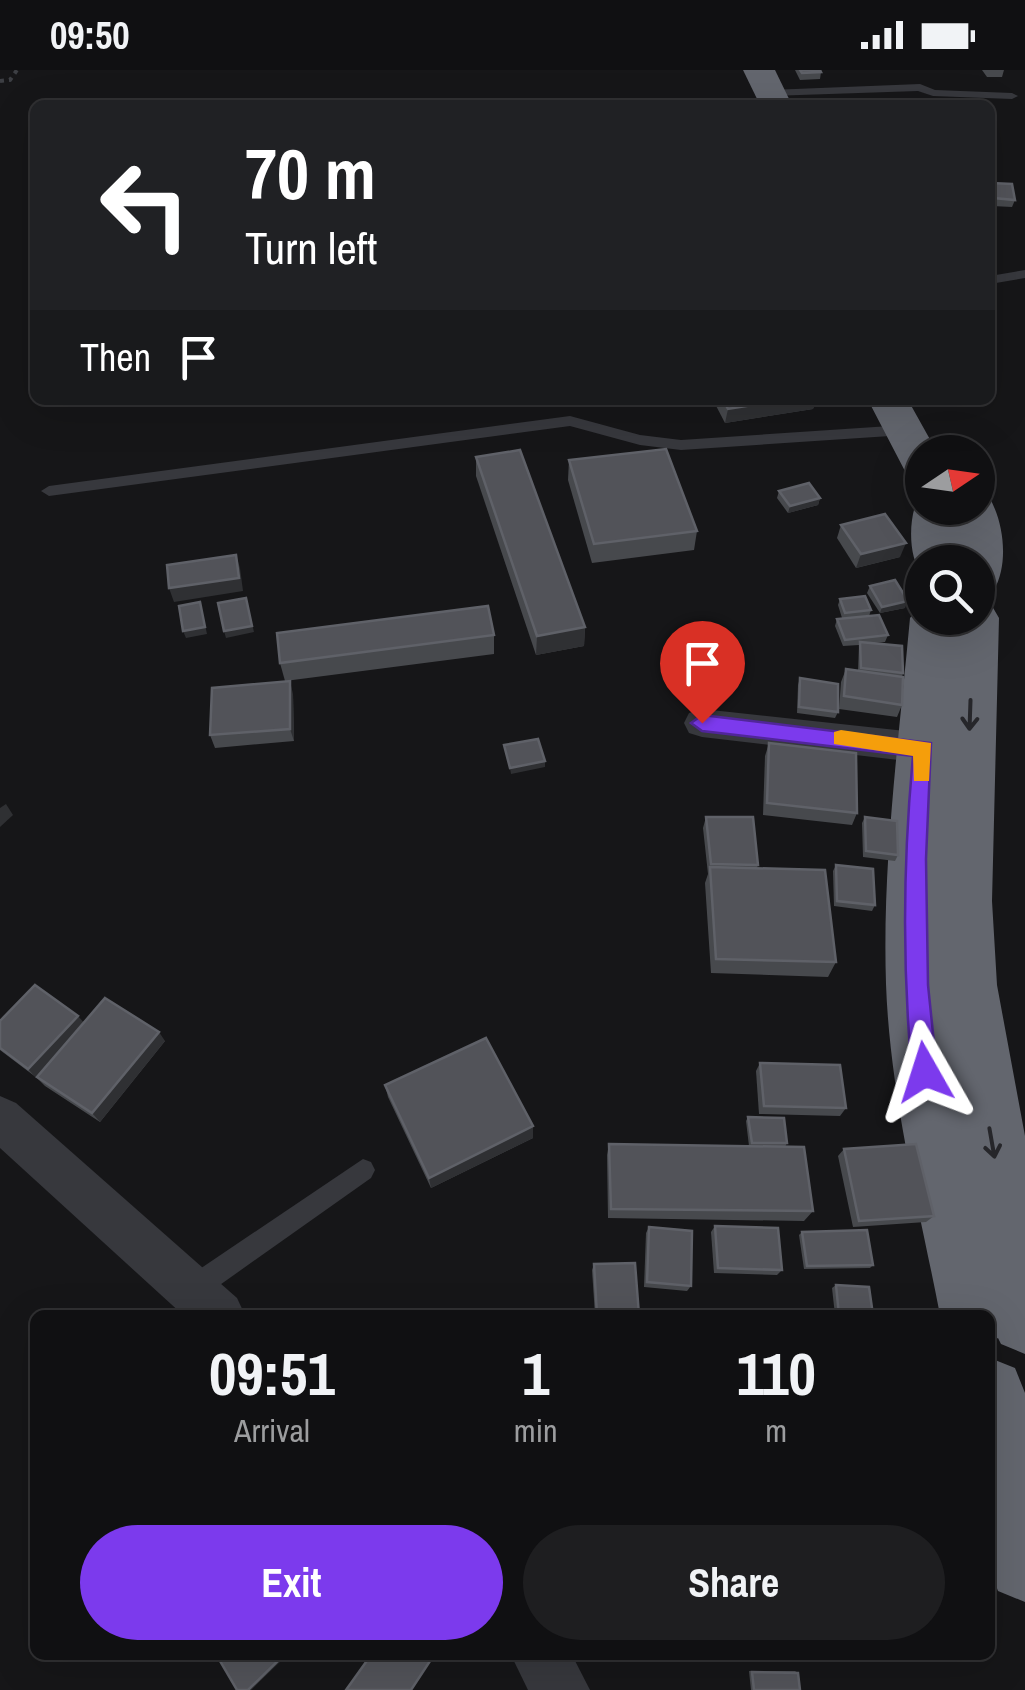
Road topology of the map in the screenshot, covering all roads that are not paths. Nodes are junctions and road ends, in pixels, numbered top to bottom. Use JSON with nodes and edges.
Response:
{"nodes":[{"id":1,"x":731,"y":70,"type":"edge"},
{"id":2,"x":763,"y":93,"type":"edge"},
{"id":3,"x":1012,"y":96,"type":"dead end"},
{"id":4,"x":1025,"y":274,"type":"edge"},
{"id":5,"x":995,"y":279,"type":"edge"},
{"id":6,"x":910,"y":424,"type":"edge"},
{"id":7,"x":49,"y":491,"type":"dead end"},
{"id":8,"x":933,"y":635,"type":"edge"},
{"id":9,"x":974,"y":635,"type":"edge"},
{"id":10,"x":702,"y":723,"type":"dead end"},
{"id":11,"x":924,"y":748,"type":"junction"},
{"id":12,"x":0,"y":1118,"type":"edge"},
{"id":13,"x":363,"y":1170,"type":"dead end"},
{"id":14,"x":205,"y":1303,"type":"edge"},
{"id":15,"x":973,"y":1310,"type":"edge"},
{"id":16,"x":1025,"y":1320,"type":"edge"},
{"id":17,"x":995,"y":1417,"type":"edge"},
{"id":18,"x":1025,"y":1564,"type":"edge"},
{"id":19,"x":542,"y":1660,"type":"edge"},
{"id":20,"x":561,"y":1690,"type":"edge"}],
"edges":[{"from":1,"to":2,"type":"highway"},
{"from":2,"to":3,"type":"lane"},
{"from":4,"to":5,"type":"lane"},
{"from":6,"to":7,"type":"lane"},
{"from":8,"to":11,"type":"highway"},
{"from":9,"to":16,"type":"highway","one_way":true},
{"from":10,"to":11,"type":"street"},
{"from":11,"to":15,"type":"highway"},
{"from":12,"to":14,"type":"street"},
{"from":13,"to":14,"type":"lane"},
{"from":17,"to":18,"type":"highway"},
{"from":19,"to":20,"type":"street"}]}
